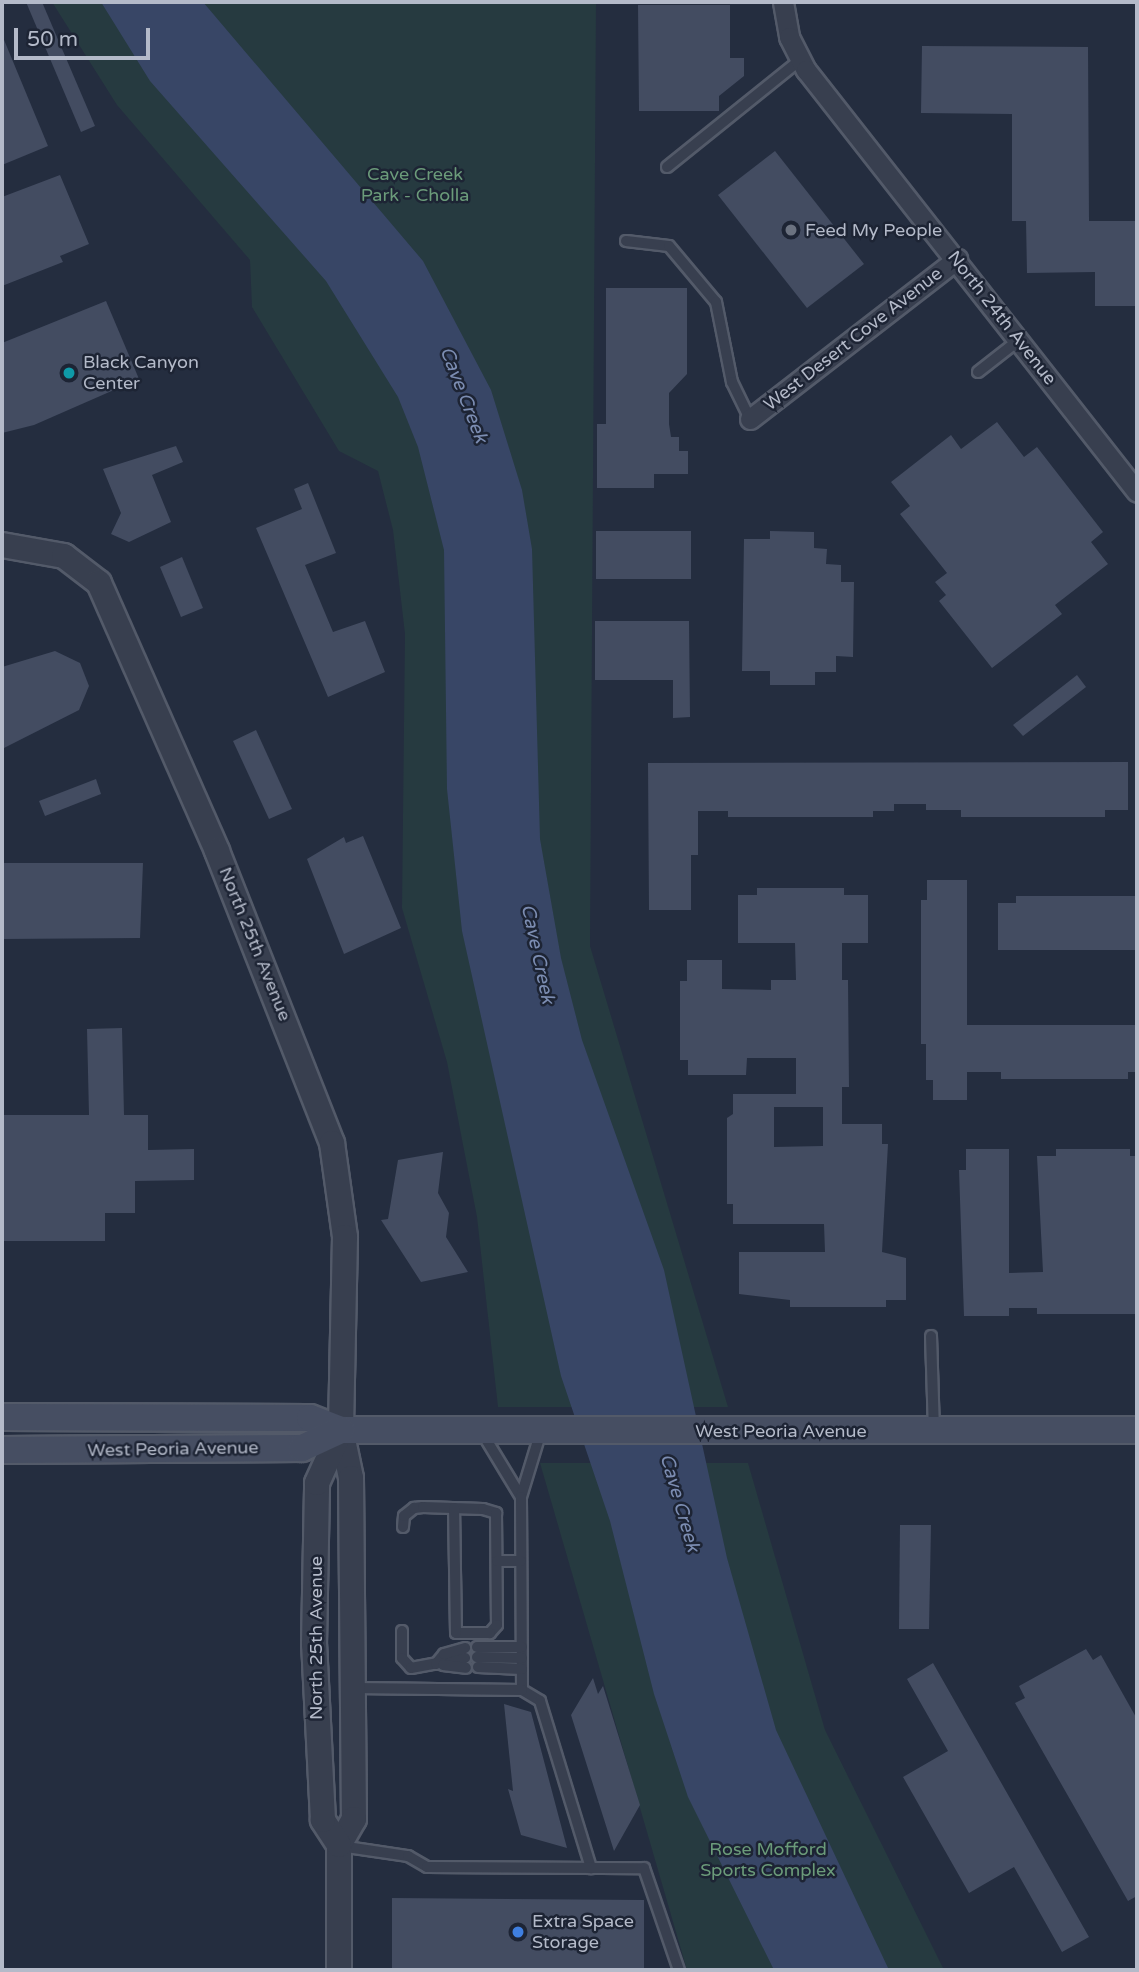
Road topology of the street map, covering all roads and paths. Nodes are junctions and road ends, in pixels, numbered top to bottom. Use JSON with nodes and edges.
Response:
{"nodes":[{"id":1,"x":783,"y":2,"type":"edge"},
{"id":2,"x":800,"y":60,"type":"junction"},
{"id":3,"x":667,"y":167,"type":"dead end"},
{"id":4,"x":626,"y":241,"type":"dead end"},
{"id":5,"x":957,"y":259,"type":"junction"},
{"id":6,"x":1020,"y":340,"type":"junction"},
{"id":7,"x":978,"y":372,"type":"dead end"},
{"id":8,"x":750,"y":419,"type":"joint"},
{"id":9,"x":1137,"y":492,"type":"edge"},
{"id":10,"x":2,"y":545,"type":"edge"},
{"id":11,"x":931,"y":1336,"type":"dead end"},
{"id":12,"x":2,"y":1417,"type":"edge"},
{"id":13,"x":341,"y":1430,"type":"junction"},
{"id":14,"x":1137,"y":1430,"type":"edge"},
{"id":15,"x":481,"y":1431,"type":"junction"},
{"id":16,"x":553,"y":1431,"type":"junction"},
{"id":17,"x":934,"y":1431,"type":"junction"},
{"id":18,"x":2,"y":1450,"type":"edge"},
{"id":19,"x":521,"y":1497,"type":"junction"},
{"id":20,"x":454,"y":1508,"type":"junction"},
{"id":21,"x":403,"y":1527,"type":"dead end"},
{"id":22,"x":497,"y":1561,"type":"junction"},
{"id":23,"x":521,"y":1561,"type":"junction"},
{"id":24,"x":402,"y":1631,"type":"dead end"},
{"id":25,"x":465,"y":1658,"type":"dead end"},
{"id":26,"x":522,"y":1658,"type":"junction"},
{"id":27,"x":352,"y":1688,"type":"junction"},
{"id":28,"x":522,"y":1690,"type":"junction"},
{"id":29,"x":339,"y":1845,"type":"junction"},
{"id":30,"x":592,"y":1868,"type":"junction"},
{"id":31,"x":340,"y":1970,"type":"edge"},
{"id":32,"x":679,"y":1970,"type":"edge"}],
"edges":[{"from":1,"to":2,"type":"street","name":"North 24th Avenue"},
{"from":2,"to":3,"type":"lane"},
{"from":2,"to":5,"type":"street","name":"North 24th Avenue"},
{"from":4,"to":8,"type":"lane"},
{"from":5,"to":6,"type":"street","name":"North 24th Avenue"},
{"from":5,"to":8,"type":"street","name":"West Desert Cove Avenue"},
{"from":6,"to":7,"type":"lane"},
{"from":6,"to":9,"type":"street","name":"North 24th Avenue"},
{"from":10,"to":13,"type":"street","name":"North 25th Avenue"},
{"from":11,"to":17,"type":"lane"},
{"from":12,"to":13,"type":"main road","name":"West Peoria Avenue"},
{"from":13,"to":15,"type":"main road","name":"West Peoria Avenue"},
{"from":13,"to":18,"type":"main road","name":"West Peoria Avenue"},
{"from":13,"to":27,"type":"street","name":"North 25th Avenue"},
{"from":13,"to":29,"type":"street","name":"North 25th Avenue"},
{"from":14,"to":17,"type":"main road","name":"West Peoria Avenue"},
{"from":15,"to":16,"type":"main road","name":"West Peoria Avenue"},
{"from":15,"to":19,"type":"lane"},
{"from":16,"to":17,"type":"main road","name":"West Peoria Avenue"},
{"from":16,"to":19,"type":"lane"},
{"from":19,"to":23,"type":"lane"},
{"from":20,"to":21,"type":"lane"},
{"from":20,"to":22,"type":"lane"},
{"from":20,"to":22,"type":"lane"},
{"from":22,"to":23,"type":"lane"},
{"from":23,"to":26,"type":"lane"},
{"from":24,"to":25,"type":"lane"},
{"from":26,"to":26,"type":"lane"},
{"from":26,"to":28,"type":"lane"},
{"from":27,"to":28,"type":"lane"},
{"from":27,"to":29,"type":"street","name":"North 25th Avenue"},
{"from":28,"to":30,"type":"lane"},
{"from":29,"to":30,"type":"lane"},
{"from":29,"to":31,"type":"street","name":"North 25th Avenue"},
{"from":30,"to":32,"type":"lane"}]}
